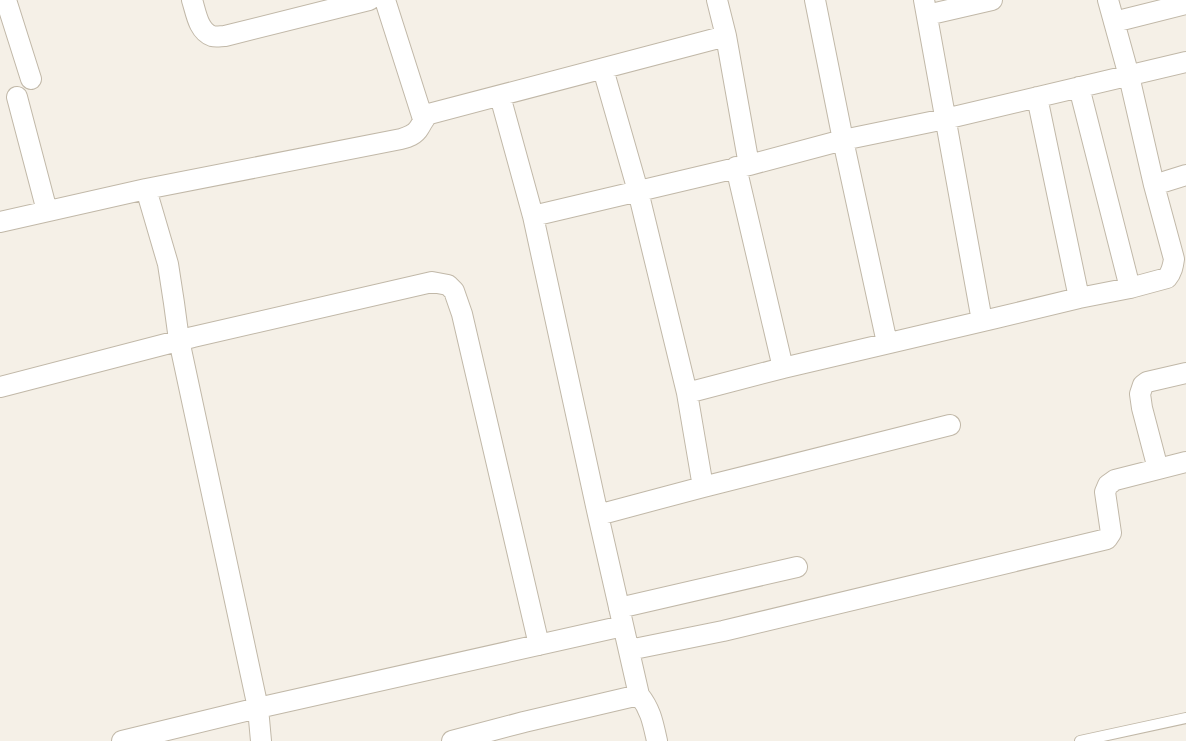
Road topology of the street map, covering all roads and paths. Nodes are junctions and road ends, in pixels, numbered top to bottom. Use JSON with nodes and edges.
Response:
{"nodes":[{"id":1,"x":6,"y":0,"type":"edge"},
{"id":2,"x":192,"y":0,"type":"edge"},
{"id":3,"x":369,"y":0,"type":"edge"},
{"id":4,"x":385,"y":0,"type":"edge"},
{"id":5,"x":717,"y":0,"type":"edge"},
{"id":6,"x":815,"y":0,"type":"edge"},
{"id":7,"x":992,"y":0,"type":"edge"},
{"id":8,"x":1108,"y":0,"type":"edge"},
{"id":9,"x":1186,"y":4,"type":"edge"},
{"id":10,"x":926,"y":7,"type":"edge"},
{"id":11,"x":1114,"y":22,"type":"junction"},
{"id":12,"x":726,"y":36,"type":"junction"},
{"id":13,"x":1186,"y":62,"type":"edge"},
{"id":14,"x":603,"y":69,"type":"junction"},
{"id":15,"x":1129,"y":76,"type":"junction"},
{"id":16,"x":32,"y":79,"type":"dead end"},
{"id":17,"x":1079,"y":87,"type":"junction"},
{"id":18,"x":500,"y":96,"type":"junction"},
{"id":19,"x":17,"y":97,"type":"dead end"},
{"id":20,"x":1036,"y":97,"type":"junction"},
{"id":21,"x":423,"y":119,"type":"junction"},
{"id":22,"x":945,"y":119,"type":"junction"},
{"id":23,"x":843,"y":140,"type":"junction"},
{"id":24,"x":742,"y":166,"type":"junction"},
{"id":25,"x":1186,"y":175,"type":"edge"},
{"id":26,"x":1154,"y":185,"type":"junction"},
{"id":27,"x":146,"y":189,"type":"junction"},
{"id":28,"x":638,"y":191,"type":"junction"},
{"id":29,"x":46,"y":212,"type":"junction"},
{"id":30,"x":533,"y":216,"type":"junction"},
{"id":31,"x":0,"y":222,"type":"edge"},
{"id":32,"x":1130,"y":288,"type":"junction"},
{"id":33,"x":1079,"y":298,"type":"junction"},
{"id":34,"x":982,"y":321,"type":"junction"},
{"id":35,"x":179,"y":340,"type":"junction"},
{"id":36,"x":887,"y":343,"type":"junction"},
{"id":37,"x":783,"y":368,"type":"junction"},
{"id":38,"x":1186,"y":373,"type":"edge"},
{"id":39,"x":0,"y":387,"type":"edge"},
{"id":40,"x":688,"y":393,"type":"junction"},
{"id":41,"x":950,"y":425,"type":"dead end"},
{"id":42,"x":1186,"y":462,"type":"edge"},
{"id":43,"x":1158,"y":469,"type":"junction"},
{"id":44,"x":703,"y":487,"type":"junction"},
{"id":45,"x":598,"y":515,"type":"junction"},
{"id":46,"x":797,"y":567,"type":"dead end"},
{"id":47,"x":621,"y":617,"type":"junction"},
{"id":48,"x":540,"y":645,"type":"junction"},
{"id":49,"x":629,"y":650,"type":"junction"},
{"id":50,"x":638,"y":695,"type":"junction"},
{"id":51,"x":258,"y":708,"type":"junction"},
{"id":52,"x":1186,"y":718,"type":"edge"},
{"id":53,"x":122,"y":741,"type":"edge"},
{"id":54,"x":261,"y":741,"type":"edge"},
{"id":55,"x":452,"y":741,"type":"edge"},
{"id":56,"x":658,"y":741,"type":"edge"},
{"id":57,"x":1080,"y":741,"type":"edge"}],
"edges":[{"from":1,"to":16,"type":"street"},
{"from":2,"to":3,"type":"street"},
{"from":4,"to":21,"type":"street"},
{"from":5,"to":12,"type":"street"},
{"from":6,"to":23,"type":"street"},
{"from":7,"to":10,"type":"street"},
{"from":8,"to":11,"type":"street"},
{"from":9,"to":11,"type":"street"},
{"from":10,"to":22,"type":"street"},
{"from":11,"to":15,"type":"street"},
{"from":12,"to":14,"type":"street"},
{"from":12,"to":24,"type":"street"},
{"from":13,"to":15,"type":"street"},
{"from":14,"to":18,"type":"street"},
{"from":14,"to":28,"type":"street"},
{"from":15,"to":17,"type":"street"},
{"from":15,"to":26,"type":"street"},
{"from":17,"to":20,"type":"street"},
{"from":17,"to":32,"type":"street"},
{"from":18,"to":21,"type":"street"},
{"from":18,"to":30,"type":"street"},
{"from":19,"to":29,"type":"street"},
{"from":20,"to":22,"type":"street"},
{"from":20,"to":33,"type":"street"},
{"from":21,"to":27,"type":"street"},
{"from":22,"to":23,"type":"street"},
{"from":22,"to":34,"type":"street"},
{"from":23,"to":24,"type":"street"},
{"from":23,"to":36,"type":"street"},
{"from":24,"to":28,"type":"street"},
{"from":24,"to":37,"type":"street"},
{"from":25,"to":26,"type":"street"},
{"from":26,"to":32,"type":"street"},
{"from":27,"to":29,"type":"street"},
{"from":27,"to":35,"type":"street"},
{"from":28,"to":30,"type":"street"},
{"from":28,"to":40,"type":"street"},
{"from":29,"to":31,"type":"street"},
{"from":30,"to":45,"type":"street"},
{"from":32,"to":33,"type":"street"},
{"from":33,"to":34,"type":"street"},
{"from":34,"to":36,"type":"street"},
{"from":35,"to":39,"type":"street"},
{"from":35,"to":48,"type":"street"},
{"from":35,"to":51,"type":"street"},
{"from":36,"to":37,"type":"street"},
{"from":37,"to":40,"type":"street"},
{"from":38,"to":43,"type":"street"},
{"from":40,"to":44,"type":"street"},
{"from":41,"to":44,"type":"street"},
{"from":42,"to":43,"type":"street"},
{"from":43,"to":49,"type":"street"},
{"from":44,"to":45,"type":"street"},
{"from":45,"to":47,"type":"street"},
{"from":46,"to":47,"type":"street"},
{"from":47,"to":48,"type":"street"},
{"from":47,"to":49,"type":"street"},
{"from":48,"to":51,"type":"street"},
{"from":49,"to":50,"type":"street"},
{"from":50,"to":55,"type":"street"},
{"from":50,"to":56,"type":"street"},
{"from":51,"to":53,"type":"street"},
{"from":51,"to":54,"type":"street"},
{"from":52,"to":57,"type":"lane"}]}
